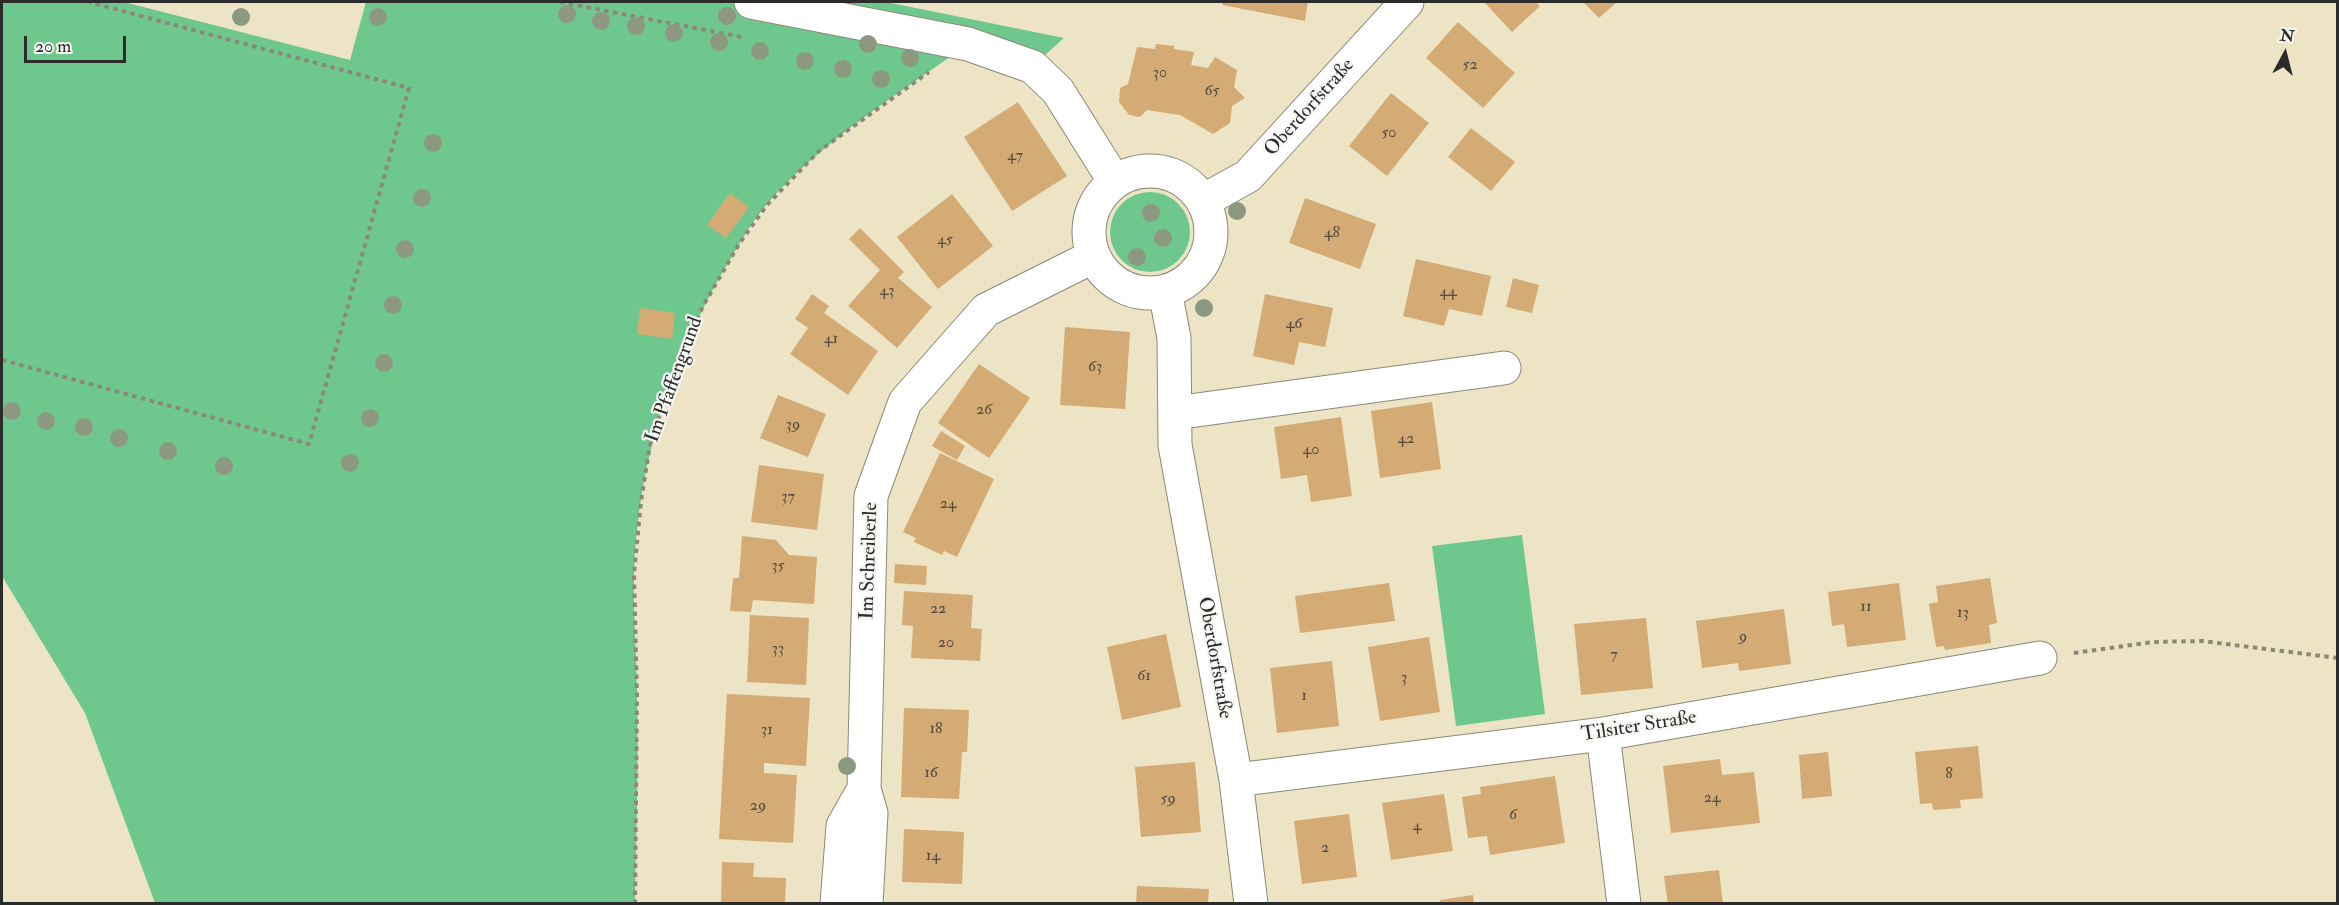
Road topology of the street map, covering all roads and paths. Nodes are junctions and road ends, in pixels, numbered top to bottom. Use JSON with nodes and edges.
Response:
{"nodes":[{"id":1,"x":89,"y":2,"type":"edge"},
{"id":2,"x":751,"y":2,"type":"edge"},
{"id":3,"x":1407,"y":2,"type":"edge"},
{"id":4,"x":968,"y":44,"type":"junction"},
{"id":5,"x":1115,"y":182,"type":"junction"},
{"id":6,"x":1203,"y":201,"type":"junction"},
{"id":7,"x":1094,"y":256,"type":"junction"},
{"id":8,"x":1165,"y":291,"type":"junction"},
{"id":9,"x":2,"y":360,"type":"edge"},
{"id":10,"x":1504,"y":368,"type":"dead end"},
{"id":11,"x":1175,"y":413,"type":"junction"},
{"id":12,"x":2040,"y":658,"type":"joint"},
{"id":13,"x":2337,"y":658,"type":"edge"},
{"id":14,"x":1603,"y":734,"type":"junction"},
{"id":15,"x":1236,"y":780,"type":"junction"},
{"id":16,"x":864,"y":789,"type":"junction"},
{"id":17,"x":635,"y":903,"type":"edge"},
{"id":18,"x":837,"y":903,"type":"edge"},
{"id":19,"x":866,"y":903,"type":"edge"},
{"id":20,"x":1251,"y":903,"type":"edge"},
{"id":21,"x":1624,"y":903,"type":"edge"}],
"edges":[{"from":1,"to":9,"type":"path"},
{"from":2,"to":4,"type":"street"},
{"from":3,"to":6,"type":"street","name":"Oberdorfstraße"},
{"from":4,"to":5,"type":"street"},
{"from":4,"to":17,"type":"path","name":"Im Pfaffengrund"},
{"from":5,"to":6,"type":"street"},
{"from":5,"to":7,"type":"street"},
{"from":6,"to":8,"type":"street"},
{"from":7,"to":8,"type":"street"},
{"from":7,"to":16,"type":"street","name":"Im Schreiberle"},
{"from":8,"to":11,"type":"street","name":"Oberdorfstraße"},
{"from":10,"to":11,"type":"street"},
{"from":11,"to":15,"type":"street","name":"Oberdorfstraße"},
{"from":12,"to":13,"type":"path"},
{"from":12,"to":14,"type":"street","name":"Tilsiter Straße"},
{"from":14,"to":15,"type":"street","name":"Tilsiter Straße"},
{"from":14,"to":21,"type":"street"},
{"from":15,"to":20,"type":"street","name":"Oberdorfstraße"},
{"from":16,"to":18,"type":"street","name":"Im Schreiberle"},
{"from":16,"to":19,"type":"street","name":"Im Schreiberle"}]}
